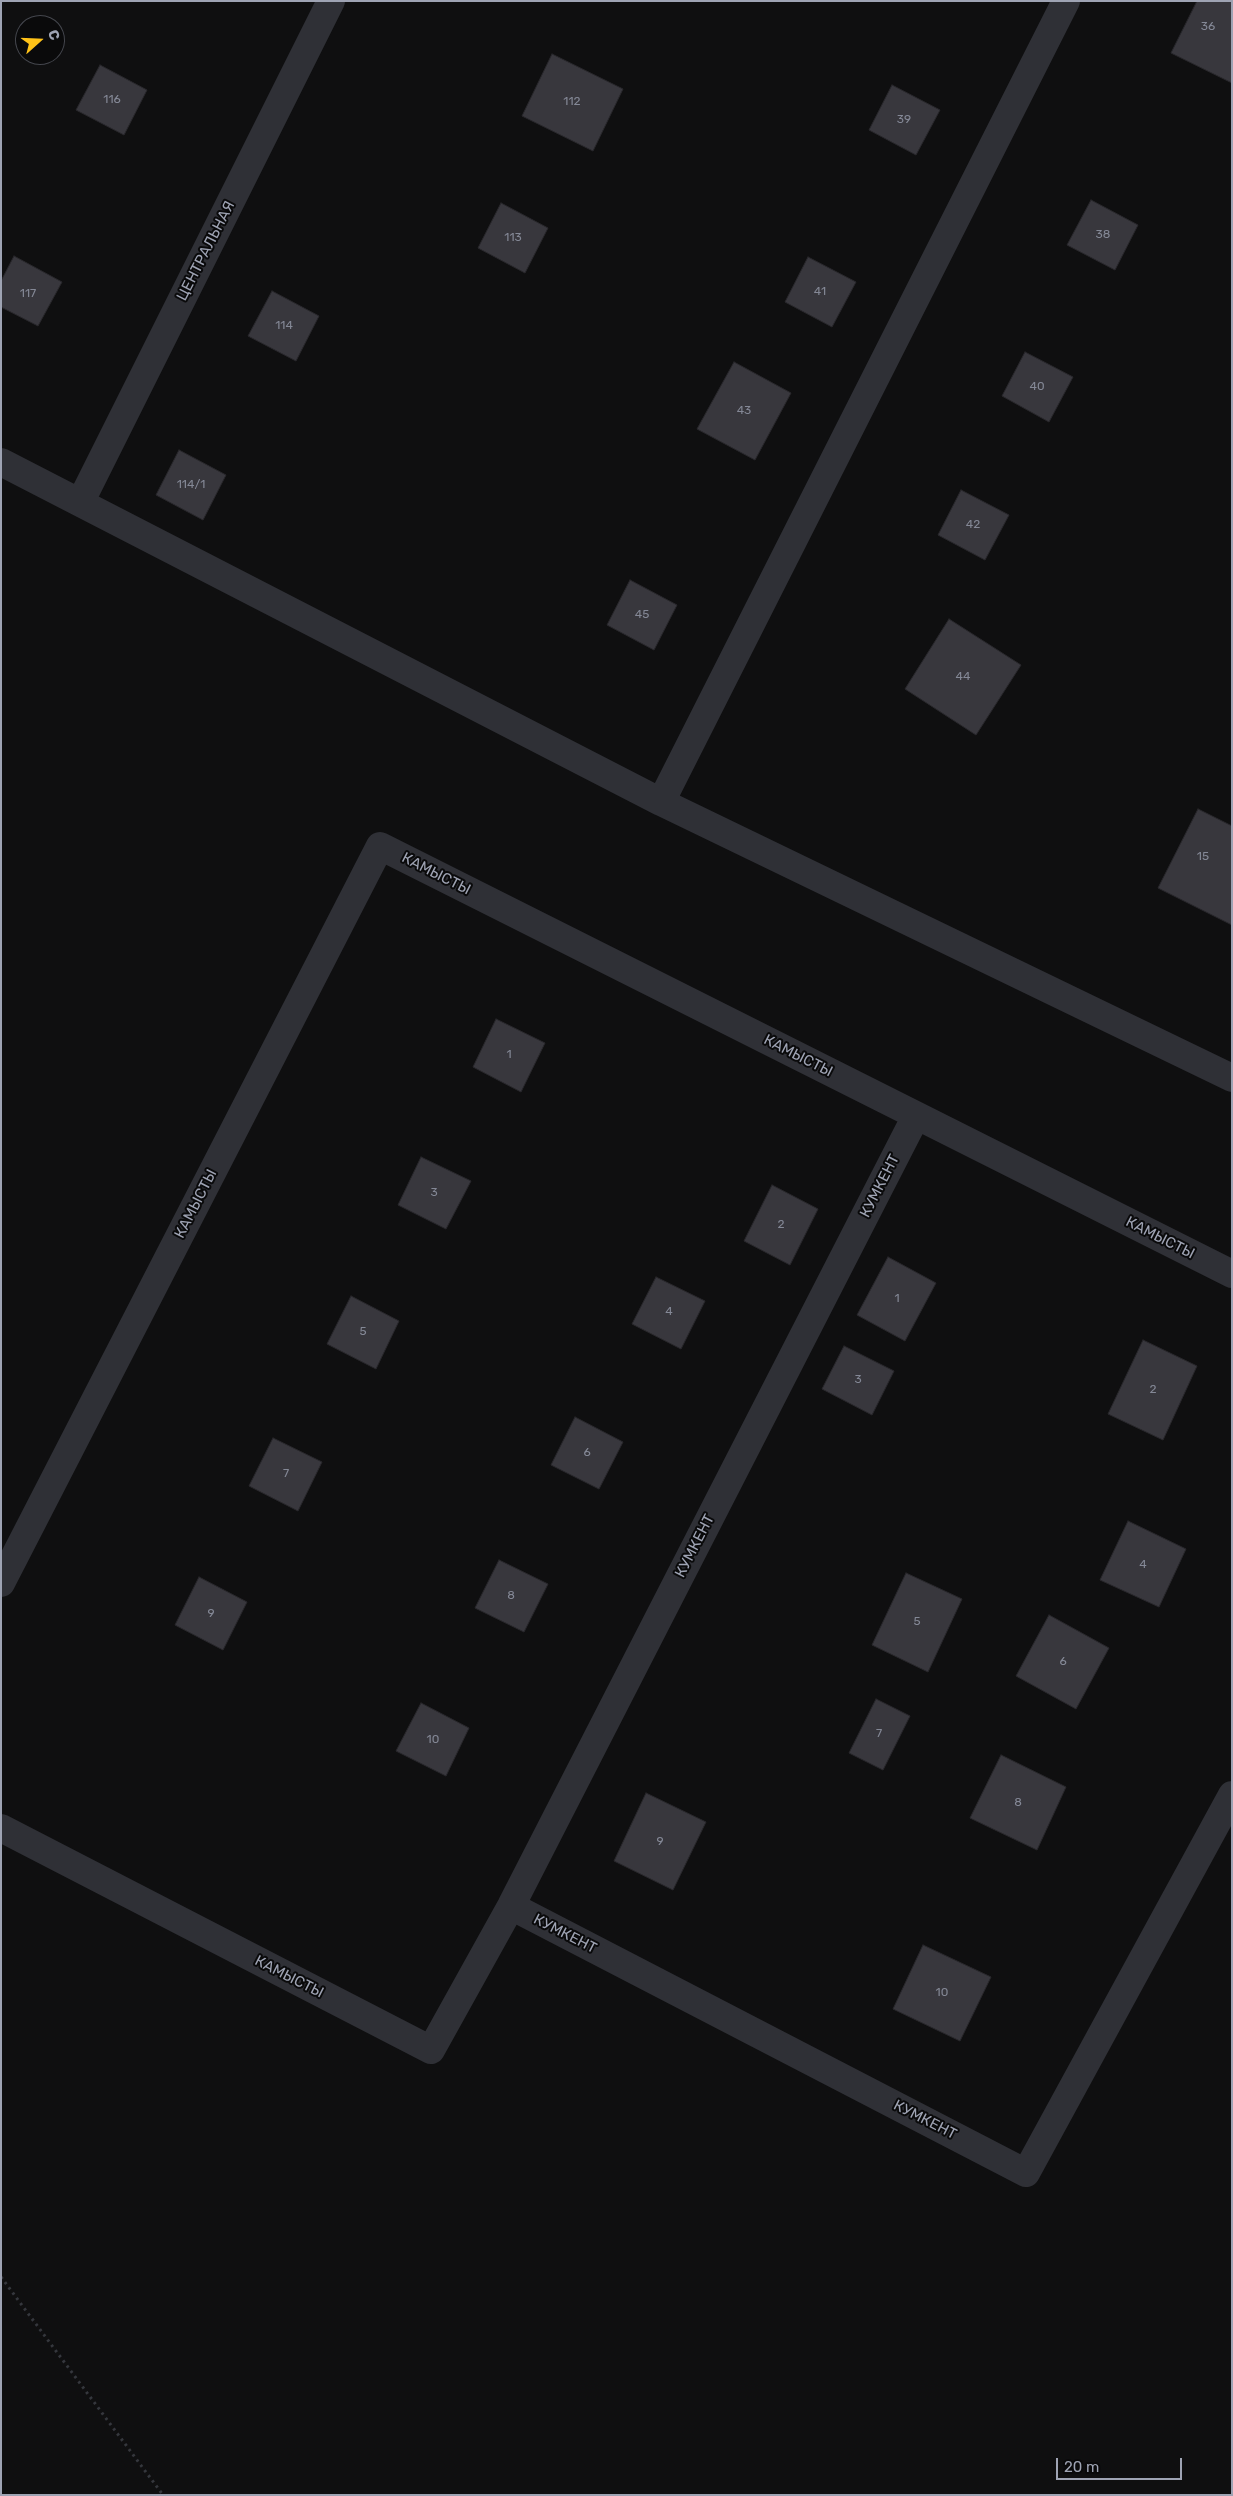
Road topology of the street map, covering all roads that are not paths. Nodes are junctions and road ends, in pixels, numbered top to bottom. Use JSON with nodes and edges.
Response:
{"nodes":[{"id":1,"x":331,"y":1,"type":"edge"},
{"id":2,"x":1066,"y":1,"type":"edge"},
{"id":3,"x":1,"y":462,"type":"edge"},
{"id":4,"x":81,"y":501,"type":"junction"},
{"id":5,"x":661,"y":802,"type":"junction"},
{"id":6,"x":1232,"y":1078,"type":"edge"},
{"id":7,"x":916,"y":1116,"type":"junction"},
{"id":8,"x":1232,"y":1274,"type":"edge"},
{"id":9,"x":1,"y":1583,"type":"edge"},
{"id":10,"x":1232,"y":1794,"type":"edge"},
{"id":11,"x":1,"y":1828,"type":"edge"},
{"id":12,"x":511,"y":1906,"type":"junction"}],
"edges":[{"from":1,"to":4,"type":"street","name":"ЦЕНТРАЛЬНАЯ"},
{"from":2,"to":5,"type":"street"},
{"from":3,"to":4,"type":"street"},
{"from":4,"to":5,"type":"street"},
{"from":5,"to":6,"type":"street"},
{"from":7,"to":8,"type":"street","name":"КАМЫСТЫ"},
{"from":7,"to":9,"type":"street","name":"КАМЫСТЫ"},
{"from":7,"to":12,"type":"street","name":"КУМКЕНТ"},
{"from":10,"to":12,"type":"street","name":"КУМКЕНТ"},
{"from":11,"to":12,"type":"street","name":"КАМЫСТЫ"}]}
